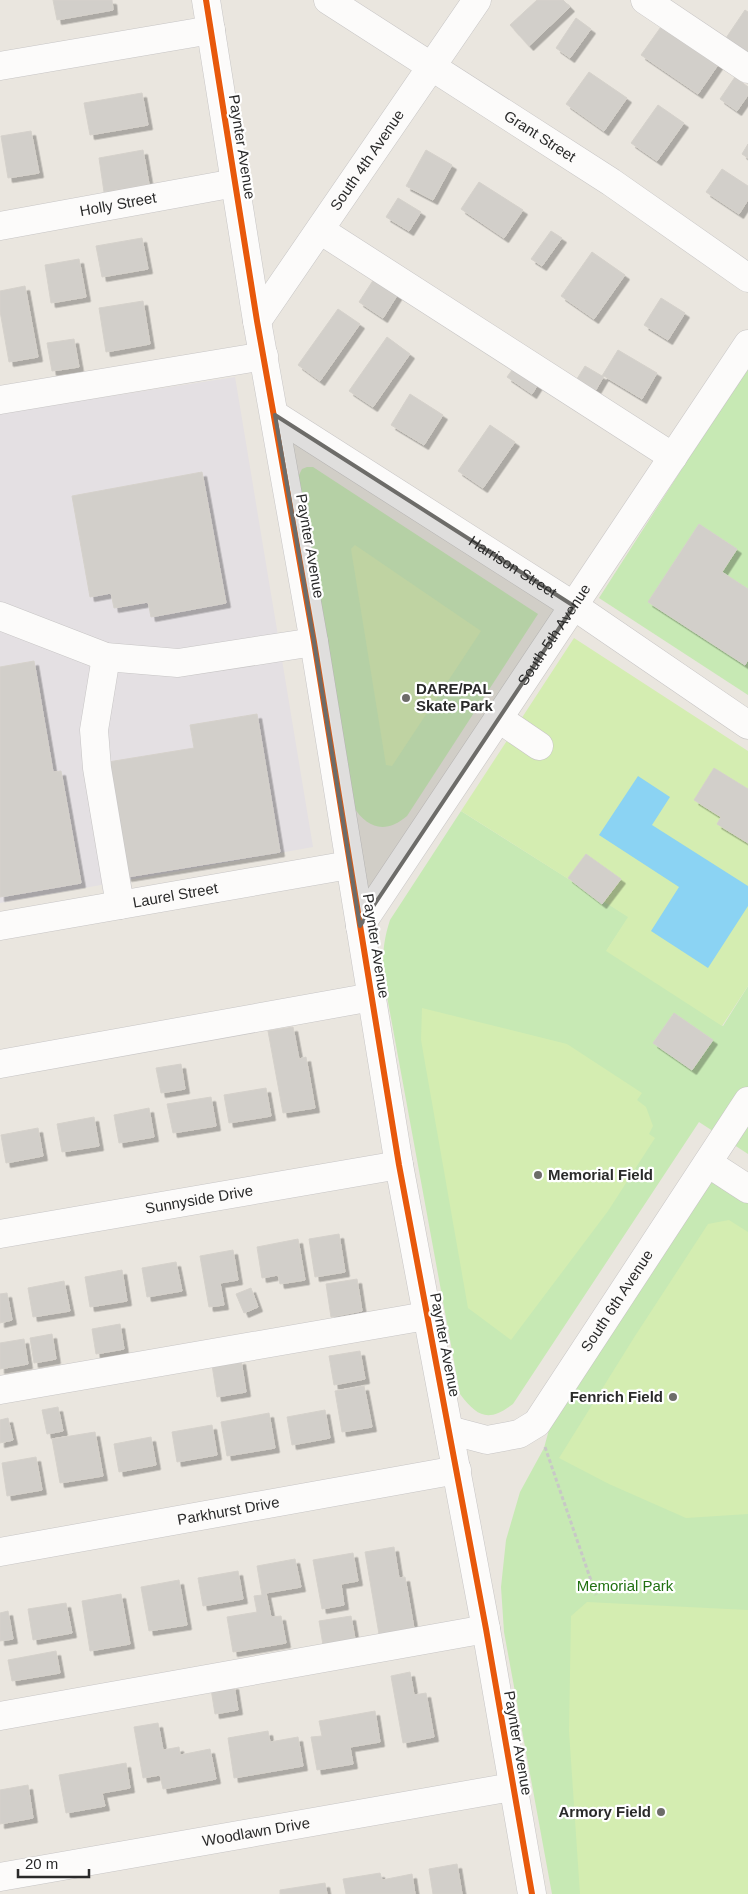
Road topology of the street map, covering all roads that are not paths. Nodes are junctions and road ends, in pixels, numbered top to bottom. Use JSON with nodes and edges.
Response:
{"nodes":[{"id":1,"x":206,"y":0,"type":"edge"},
{"id":2,"x":328,"y":0,"type":"edge"},
{"id":3,"x":476,"y":0,"type":"edge"},
{"id":4,"x":645,"y":0,"type":"edge"},
{"id":5,"x":211,"y":30,"type":"junction"},
{"id":6,"x":0,"y":66,"type":"edge"},
{"id":7,"x":432,"y":67,"type":"junction"},
{"id":8,"x":748,"y":69,"type":"edge"},
{"id":9,"x":235,"y":183,"type":"junction"},
{"id":10,"x":0,"y":226,"type":"edge"},
{"id":11,"x":320,"y":230,"type":"junction"},
{"id":12,"x":748,"y":278,"type":"edge"},
{"id":13,"x":258,"y":322,"type":"junction"},
{"id":14,"x":748,"y":344,"type":"edge"},
{"id":15,"x":264,"y":356,"type":"junction"},
{"id":16,"x":0,"y":400,"type":"edge"},
{"id":17,"x":275,"y":415,"type":"junction"},
{"id":18,"x":673,"y":457,"type":"junction"},
{"id":19,"x":574,"y":606,"type":"junction"},
{"id":20,"x":0,"y":616,"type":"edge"},
{"id":21,"x":314,"y":642,"type":"junction"},
{"id":22,"x":106,"y":657,"type":"junction"},
{"id":23,"x":498,"y":718,"type":"junction"},
{"id":24,"x":748,"y":725,"type":"edge"},
{"id":25,"x":540,"y":746,"type":"dead end"},
{"id":26,"x":350,"y":865,"type":"junction"},
{"id":27,"x":120,"y":905,"type":"junction"},
{"id":28,"x":0,"y":926,"type":"edge"},
{"id":29,"x":360,"y":926,"type":"junction"},
{"id":30,"x":372,"y":997,"type":"junction"},
{"id":31,"x":0,"y":1064,"type":"edge"},
{"id":32,"x":748,"y":1101,"type":"edge"},
{"id":33,"x":708,"y":1164,"type":"junction"},
{"id":34,"x":399,"y":1165,"type":"junction"},
{"id":35,"x":748,"y":1189,"type":"edge"},
{"id":36,"x":0,"y":1234,"type":"edge"},
{"id":37,"x":426,"y":1316,"type":"junction"},
{"id":38,"x":0,"y":1390,"type":"edge"},
{"id":39,"x":449,"y":1430,"type":"junction"},
{"id":40,"x":457,"y":1470,"type":"junction"},
{"id":41,"x":0,"y":1552,"type":"edge"},
{"id":42,"x":486,"y":1629,"type":"junction"},
{"id":43,"x":0,"y":1716,"type":"edge"},
{"id":44,"x":512,"y":1787,"type":"junction"},
{"id":45,"x":0,"y":1877,"type":"edge"},
{"id":46,"x":532,"y":1894,"type":"edge"}],
"edges":[{"from":1,"to":5,"type":"street","name":"Paynter Avenue"},
{"from":2,"to":7,"type":"street","name":"Grant Street"},
{"from":3,"to":7,"type":"street","name":"South 4th Avenue"},
{"from":4,"to":8,"type":"street"},
{"from":5,"to":6,"type":"street"},
{"from":5,"to":9,"type":"street","name":"Paynter Avenue"},
{"from":7,"to":11,"type":"street","name":"South 4th Avenue"},
{"from":7,"to":12,"type":"street","name":"Grant Street"},
{"from":9,"to":10,"type":"street","name":"Holly Street"},
{"from":9,"to":13,"type":"street","name":"Paynter Avenue"},
{"from":11,"to":13,"type":"street","name":"South 4th Avenue"},
{"from":11,"to":18,"type":"street"},
{"from":13,"to":15,"type":"street","name":"Paynter Avenue"},
{"from":14,"to":18,"type":"street","name":"South 5th Avenue"},
{"from":15,"to":16,"type":"street"},
{"from":15,"to":17,"type":"street","name":"Paynter Avenue"},
{"from":17,"to":19,"type":"street","name":"Harrison Street"},
{"from":17,"to":21,"type":"street","name":"Paynter Avenue"},
{"from":18,"to":19,"type":"street","name":"South 5th Avenue"},
{"from":19,"to":23,"type":"street","name":"South 5th Avenue"},
{"from":19,"to":24,"type":"street","name":"Harrison Street"},
{"from":20,"to":22,"type":"street"},
{"from":21,"to":22,"type":"street"},
{"from":21,"to":26,"type":"street","name":"Paynter Avenue"},
{"from":22,"to":27,"type":"street"},
{"from":23,"to":25,"type":"street"},
{"from":23,"to":29,"type":"street","name":"South 5th Avenue"},
{"from":26,"to":27,"type":"street","name":"Laurel Street"},
{"from":26,"to":29,"type":"street","name":"Paynter Avenue"},
{"from":27,"to":28,"type":"street","name":"Laurel Street"},
{"from":29,"to":30,"type":"street","name":"Paynter Avenue"},
{"from":30,"to":31,"type":"street"},
{"from":30,"to":34,"type":"street","name":"Paynter Avenue"},
{"from":32,"to":33,"type":"street","name":"South 6th Avenue"},
{"from":33,"to":35,"type":"street"},
{"from":33,"to":39,"type":"street","name":"South 6th Avenue"},
{"from":34,"to":36,"type":"street","name":"Sunnyside Drive"},
{"from":34,"to":37,"type":"street","name":"Paynter Avenue"},
{"from":37,"to":38,"type":"street"},
{"from":37,"to":39,"type":"street","name":"Paynter Avenue"},
{"from":39,"to":40,"type":"street","name":"Paynter Avenue"},
{"from":40,"to":41,"type":"street","name":"Parkhurst Drive"},
{"from":40,"to":42,"type":"street","name":"Paynter Avenue"},
{"from":42,"to":43,"type":"street"},
{"from":42,"to":44,"type":"street","name":"Paynter Avenue"},
{"from":44,"to":45,"type":"street","name":"Woodlawn Drive"},
{"from":44,"to":46,"type":"street","name":"Paynter Avenue"}]}
